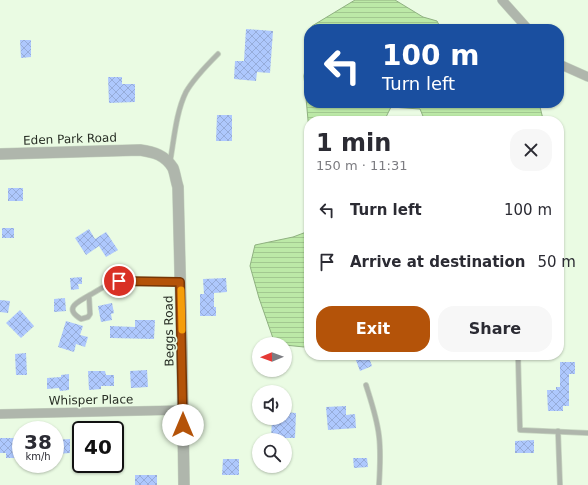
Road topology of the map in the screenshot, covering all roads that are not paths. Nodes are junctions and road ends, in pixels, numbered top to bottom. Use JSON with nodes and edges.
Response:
{"nodes":[{"id":1,"x":502,"y":0,"type":"edge"},
{"id":2,"x":524,"y":24,"type":"edge"},
{"id":3,"x":218,"y":54,"type":"dead end"},
{"id":4,"x":564,"y":66,"type":"edge"},
{"id":5,"x":588,"y":77,"type":"edge"},
{"id":6,"x":140,"y":150,"type":"joint"},
{"id":7,"x":0,"y":154,"type":"edge"},
{"id":8,"x":169,"y":164,"type":"junction"},
{"id":9,"x":180,"y":282,"type":"junction"},
{"id":10,"x":89,"y":296,"type":"junction"},
{"id":11,"x":518,"y":360,"type":"edge"},
{"id":12,"x":366,"y":385,"type":"dead end"},
{"id":13,"x":183,"y":410,"type":"junction"},
{"id":14,"x":0,"y":414,"type":"edge"},
{"id":15,"x":558,"y":431,"type":"junction"},
{"id":16,"x":588,"y":433,"type":"edge"},
{"id":17,"x":184,"y":485,"type":"edge"},
{"id":18,"x":379,"y":485,"type":"edge"},
{"id":19,"x":560,"y":485,"type":"edge"}],
"edges":[{"from":1,"to":2,"type":"street"},
{"from":3,"to":8,"type":"lane"},
{"from":4,"to":5,"type":"street"},
{"from":6,"to":7,"type":"street","name":"Eden Park Road"},
{"from":6,"to":8,"type":"street","name":"Beggs Road"},
{"from":8,"to":9,"type":"street","name":"Beggs Road"},
{"from":9,"to":10,"type":"lane"},
{"from":9,"to":13,"type":"street","name":"Beggs Road"},
{"from":10,"to":10,"type":"lane"},
{"from":11,"to":15,"type":"lane"},
{"from":12,"to":18,"type":"lane"},
{"from":13,"to":14,"type":"street","name":"Whisper Place"},
{"from":13,"to":17,"type":"street","name":"Beggs Road"},
{"from":15,"to":16,"type":"lane"},
{"from":15,"to":19,"type":"lane"}]}
